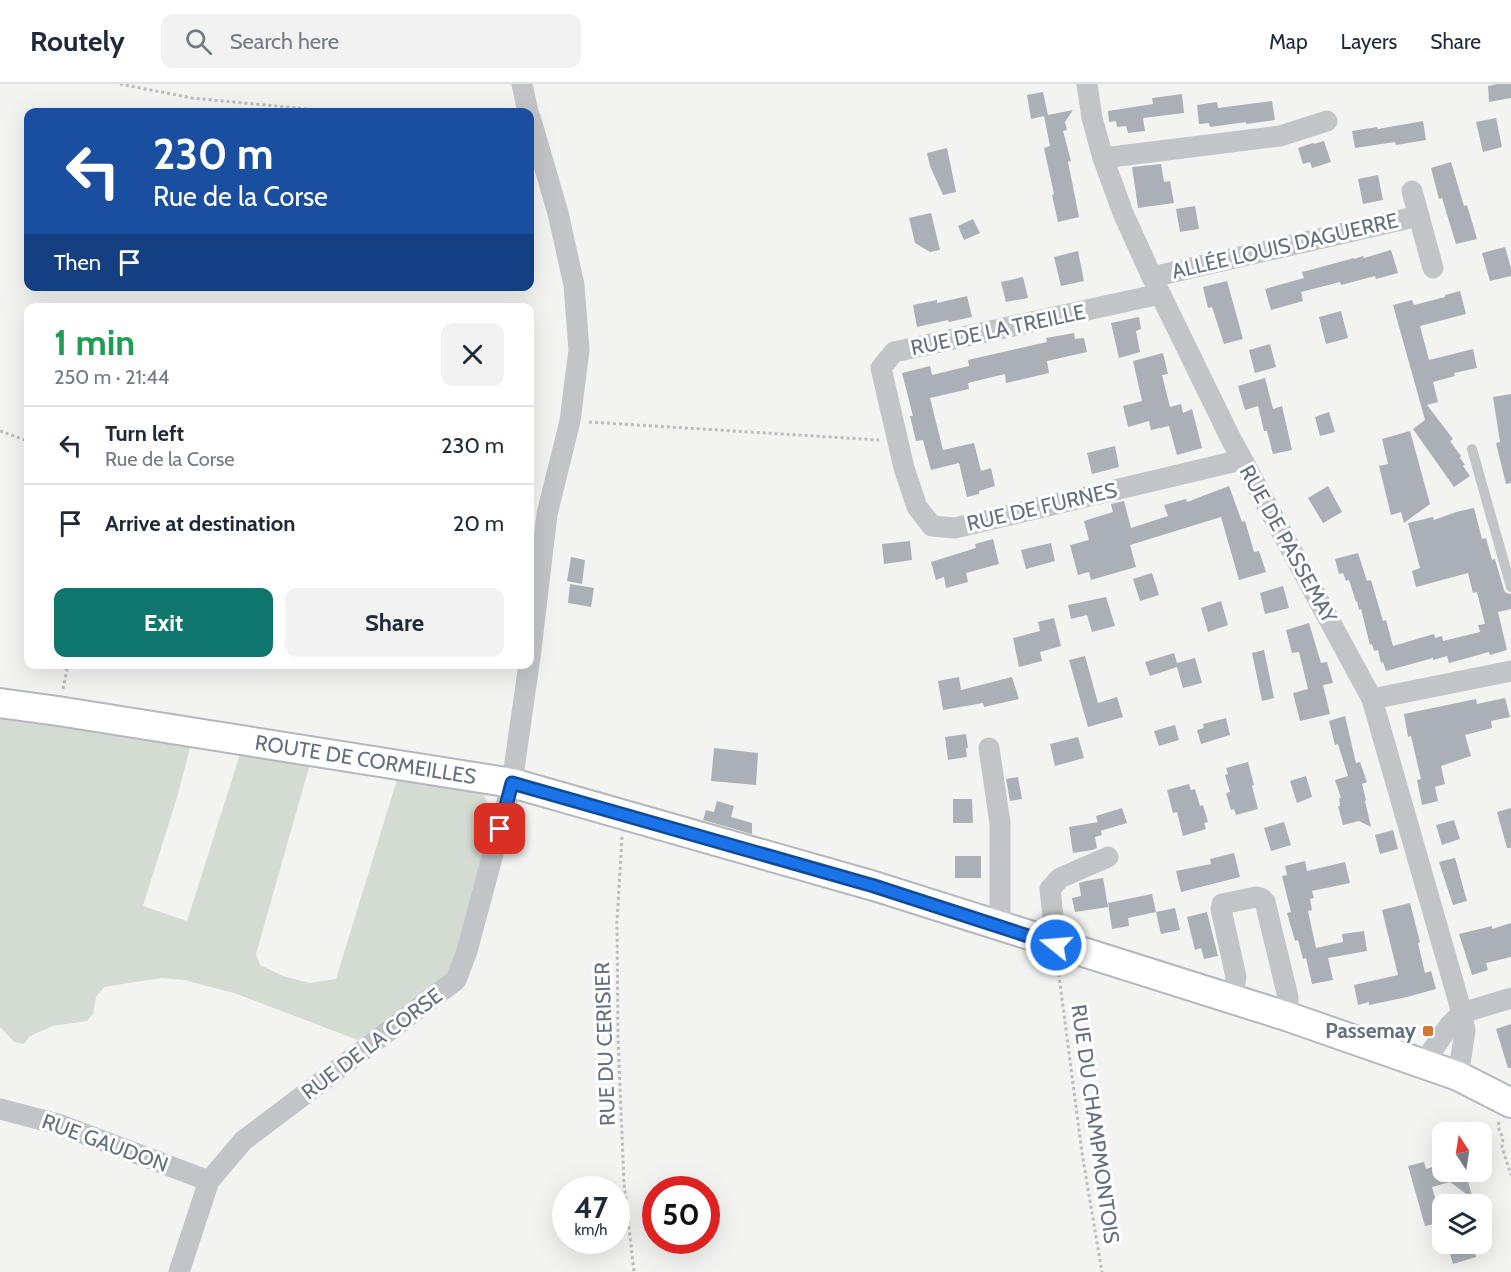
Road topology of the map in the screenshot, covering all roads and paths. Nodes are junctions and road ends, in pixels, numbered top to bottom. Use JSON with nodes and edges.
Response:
{"nodes":[{"id":1,"x":120,"y":84,"type":"edge"},
{"id":2,"x":522,"y":84,"type":"edge"},
{"id":3,"x":1087,"y":84,"type":"edge"},
{"id":4,"x":297,"y":108,"type":"edge"},
{"id":5,"x":527,"y":108,"type":"edge"},
{"id":6,"x":1327,"y":121,"type":"dead end"},
{"id":7,"x":534,"y":134,"type":"edge"},
{"id":8,"x":1103,"y":158,"type":"junction"},
{"id":9,"x":1412,"y":191,"type":"dead end"},
{"id":10,"x":1419,"y":216,"type":"junction"},
{"id":11,"x":1433,"y":268,"type":"dead end"},
{"id":12,"x":1156,"y":286,"type":"junction"},
{"id":13,"x":570,"y":421,"type":"junction"},
{"id":14,"x":0,"y":431,"type":"edge"},
{"id":15,"x":24,"y":440,"type":"edge"},
{"id":16,"x":898,"y":441,"type":"junction"},
{"id":17,"x":1472,"y":448,"type":"dead end"},
{"id":18,"x":1241,"y":460,"type":"junction"},
{"id":19,"x":1511,"y":587,"type":"edge"},
{"id":20,"x":534,"y":626,"type":"edge"},
{"id":21,"x":528,"y":669,"type":"edge"},
{"id":22,"x":1511,"y":671,"type":"edge"},
{"id":23,"x":1372,"y":699,"type":"junction"},
{"id":24,"x":0,"y":703,"type":"edge"},
{"id":25,"x":989,"y":748,"type":"dead end"},
{"id":26,"x":512,"y":783,"type":"junction"},
{"id":27,"x":623,"y":815,"type":"junction"},
{"id":28,"x":1108,"y":857,"type":"dead end"},
{"id":29,"x":1000,"y":927,"type":"junction"},
{"id":30,"x":1056,"y":945,"type":"junction"},
{"id":31,"x":1511,"y":998,"type":"edge"},
{"id":32,"x":1232,"y":999,"type":"junction"},
{"id":33,"x":1462,"y":1013,"type":"junction"},
{"id":34,"x":1286,"y":1016,"type":"junction"},
{"id":35,"x":1423,"y":1064,"type":"junction"},
{"id":36,"x":1458,"y":1076,"type":"junction"},
{"id":37,"x":1506,"y":1101,"type":"edge"},
{"id":38,"x":0,"y":1108,"type":"edge"},
{"id":39,"x":1511,"y":1175,"type":"edge"},
{"id":40,"x":208,"y":1180,"type":"junction"},
{"id":41,"x":179,"y":1272,"type":"edge"},
{"id":42,"x":634,"y":1272,"type":"edge"},
{"id":43,"x":1102,"y":1272,"type":"edge"}],
"edges":[{"from":1,"to":4,"type":"path"},
{"from":2,"to":5,"type":"street"},
{"from":3,"to":8,"type":"street","name":"RUE DE PASSEMAY"},
{"from":6,"to":8,"type":"street"},
{"from":7,"to":13,"type":"street"},
{"from":8,"to":12,"type":"street","name":"RUE DE PASSEMAY"},
{"from":9,"to":10,"type":"street","name":"ALLÉE LOUIS DAGUERRE"},
{"from":10,"to":11,"type":"street","name":"ALLÉE LOUIS DAGUERRE"},
{"from":10,"to":12,"type":"street","name":"ALLÉE LOUIS DAGUERRE"},
{"from":12,"to":16,"type":"street","name":"RUE DE LA TREILLE"},
{"from":12,"to":18,"type":"street","name":"RUE DE PASSEMAY"},
{"from":13,"to":16,"type":"path"},
{"from":13,"to":20,"type":"street"},
{"from":14,"to":15,"type":"path"},
{"from":16,"to":18,"type":"street","name":"RUE DE FURNES"},
{"from":17,"to":19,"type":"lane"},
{"from":18,"to":23,"type":"street","name":"RUE DE PASSEMAY"},
{"from":21,"to":26,"type":"street","name":"RUE DE LA CORSE"},
{"from":22,"to":23,"type":"street"},
{"from":23,"to":33,"type":"street","name":"RUE DE PASSEMAY"},
{"from":24,"to":26,"type":"main road","name":"ROUTE DE CORMEILLES"},
{"from":25,"to":29,"type":"street"},
{"from":26,"to":27,"type":"main road","name":"ROUTE DE CORMEILLES"},
{"from":26,"to":40,"type":"street","name":"RUE DE LA CORSE"},
{"from":27,"to":29,"type":"main road","name":"ROUTE DE CORMEILLES"},
{"from":27,"to":42,"type":"path","name":"RUE DU CERISIER"},
{"from":28,"to":30,"type":"street"},
{"from":29,"to":30,"type":"main road","name":"ROUTE DE CORMEILLES"},
{"from":30,"to":32,"type":"main road","name":"ROUTE DE CORMEILLES"},
{"from":30,"to":43,"type":"path","name":"RUE DU CHAMPMONTOIS"},
{"from":31,"to":33,"type":"street"},
{"from":32,"to":34,"type":"main road","name":"ROUTE DE CORMEILLES"},
{"from":32,"to":34,"type":"street"},
{"from":33,"to":35,"type":"street"},
{"from":33,"to":36,"type":"street","name":"RUE DE PASSEMAY"},
{"from":34,"to":35,"type":"main road","name":"ROUTE DE CORMEILLES"},
{"from":35,"to":36,"type":"main road","name":"ROUTE DE CORMEILLES"},
{"from":36,"to":37,"type":"main road","name":"ROUTE DE CORMEILLES"},
{"from":37,"to":39,"type":"path"},
{"from":38,"to":40,"type":"street","name":"RUE GAUDON"},
{"from":40,"to":41,"type":"street","name":"RUE DE LA CORSE"}]}
